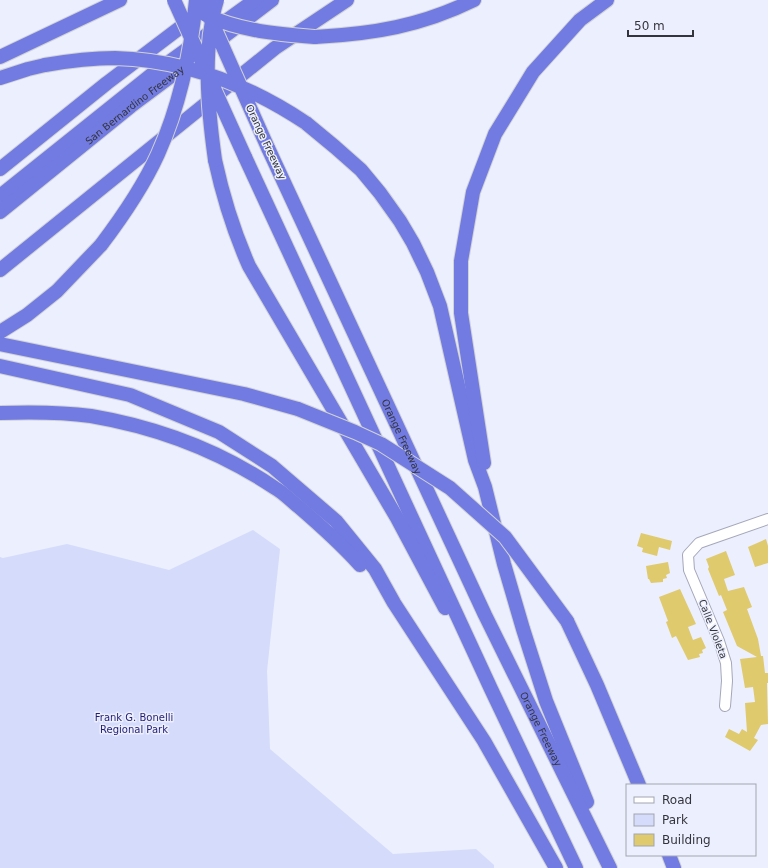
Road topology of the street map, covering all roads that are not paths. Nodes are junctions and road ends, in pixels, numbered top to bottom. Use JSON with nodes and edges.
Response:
{"nodes":[{"id":1,"x":120,"y":0,"type":"edge"},
{"id":2,"x":173,"y":0,"type":"edge"},
{"id":3,"x":196,"y":0,"type":"edge"},
{"id":4,"x":202,"y":0,"type":"edge"},
{"id":5,"x":217,"y":0,"type":"edge"},
{"id":6,"x":347,"y":0,"type":"edge"},
{"id":7,"x":474,"y":0,"type":"edge"},
{"id":8,"x":607,"y":0,"type":"edge"},
{"id":9,"x":268,"y":1,"type":"edge"},
{"id":10,"x":0,"y":57,"type":"edge"},
{"id":11,"x":0,"y":78,"type":"edge"},
{"id":12,"x":0,"y":169,"type":"edge"},
{"id":13,"x":0,"y":196,"type":"edge"},
{"id":14,"x":0,"y":212,"type":"edge"},
{"id":15,"x":0,"y":270,"type":"edge"},
{"id":16,"x":0,"y":332,"type":"edge"},
{"id":17,"x":0,"y":344,"type":"edge"},
{"id":18,"x":5,"y":367,"type":"edge"},
{"id":19,"x":0,"y":413,"type":"edge"},
{"id":20,"x":485,"y":487,"type":"junction"},
{"id":21,"x":768,"y":520,"type":"edge"},
{"id":22,"x":394,"y":603,"type":"junction"},
{"id":23,"x":491,"y":688,"type":"junction"},
{"id":24,"x":725,"y":706,"type":"dead end"},
{"id":25,"x":639,"y":784,"type":"edge"},
{"id":26,"x":595,"y":838,"type":"junction"},
{"id":27,"x":669,"y":856,"type":"edge"},
{"id":28,"x":556,"y":868,"type":"edge"},
{"id":29,"x":576,"y":868,"type":"edge"},
{"id":30,"x":610,"y":868,"type":"edge"},
{"id":31,"x":674,"y":868,"type":"edge"}],
"edges":[{"from":1,"to":10,"type":"highway"},
{"from":2,"to":7,"type":"highway","bridge":true},
{"from":2,"to":23,"type":"highway","bridge":true},
{"from":3,"to":16,"type":"highway","bridge":true},
{"from":4,"to":26,"type":"highway","name":"Orange Freeway","bridge":true},
{"from":5,"to":12,"type":"highway"},
{"from":5,"to":23,"type":"highway","bridge":true},
{"from":6,"to":15,"type":"highway"},
{"from":8,"to":20,"type":"highway"},
{"from":9,"to":13,"type":"highway"},
{"from":9,"to":14,"type":"highway","name":"San Bernardino Freeway"},
{"from":11,"to":20,"type":"highway","bridge":true},
{"from":17,"to":25,"type":"highway","bridge":true},
{"from":18,"to":22,"type":"highway"},
{"from":19,"to":22,"type":"highway"},
{"from":20,"to":26,"type":"highway"},
{"from":21,"to":24,"type":"street","name":"Calle Violeta"},
{"from":22,"to":28,"type":"highway"},
{"from":23,"to":29,"type":"highway"},
{"from":26,"to":30,"type":"highway","name":"Orange Freeway"},
{"from":27,"to":31,"type":"highway"}]}
